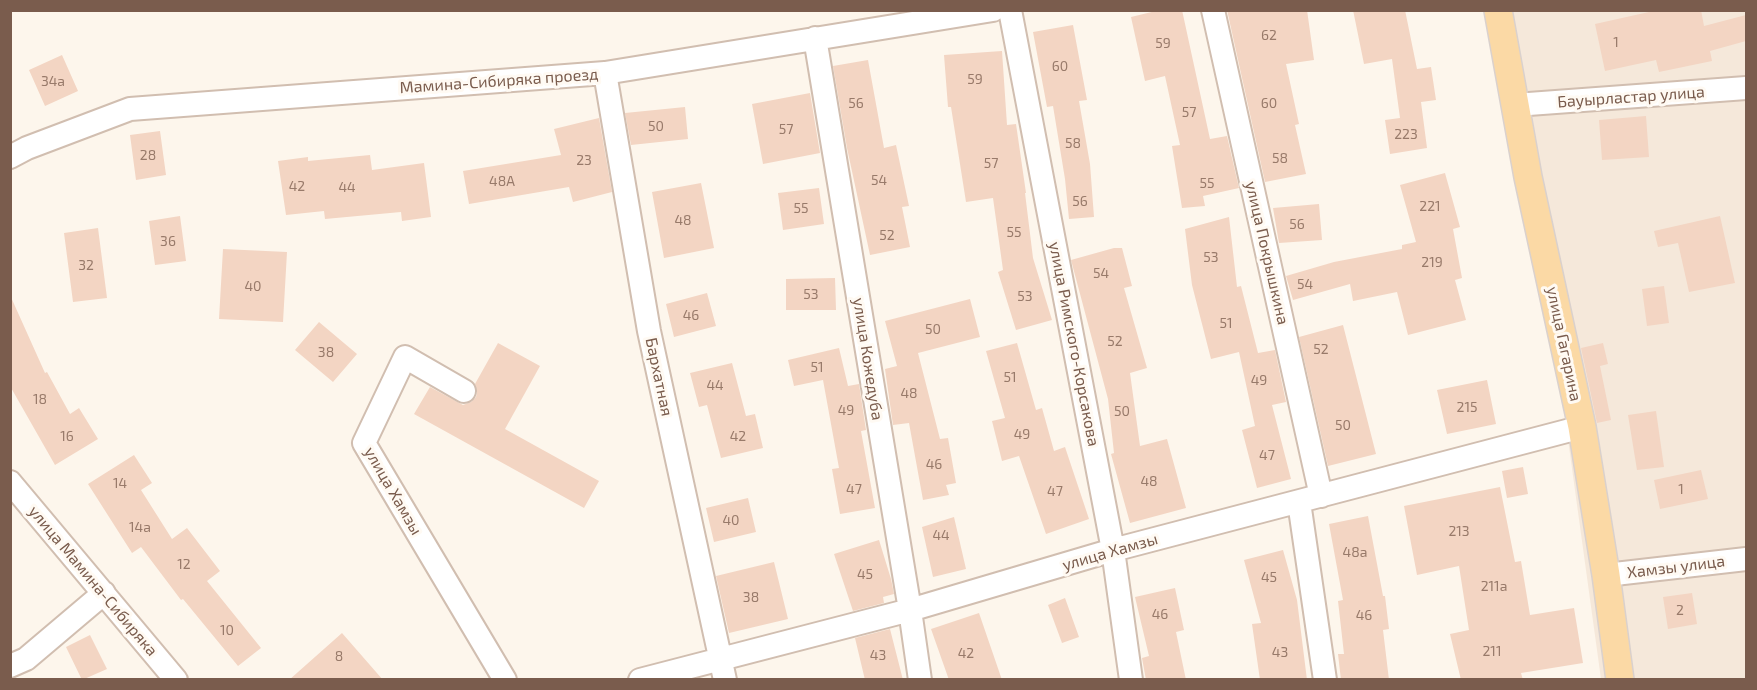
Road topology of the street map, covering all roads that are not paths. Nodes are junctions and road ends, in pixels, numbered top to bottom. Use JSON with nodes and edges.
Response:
{"nodes":[{"id":1,"x":993,"y":10,"type":"edge"},
{"id":2,"x":1010,"y":10,"type":"edge"},
{"id":3,"x":1213,"y":10,"type":"edge"},
{"id":4,"x":1498,"y":10,"type":"edge"},
{"id":5,"x":815,"y":38,"type":"junction"},
{"id":6,"x":605,"y":73,"type":"junction"},
{"id":7,"x":1746,"y":88,"type":"edge"},
{"id":8,"x":1515,"y":105,"type":"junction"},
{"id":9,"x":10,"y":157,"type":"edge"},
{"id":10,"x":464,"y":391,"type":"dead end"},
{"id":11,"x":1582,"y":427,"type":"junction"},
{"id":12,"x":10,"y":482,"type":"edge"},
{"id":13,"x":1321,"y":496,"type":"junction"},
{"id":14,"x":1299,"y":502,"type":"junction"},
{"id":15,"x":1113,"y":550,"type":"junction"},
{"id":16,"x":1746,"y":559,"type":"edge"},
{"id":17,"x":1606,"y":575,"type":"junction"},
{"id":18,"x":104,"y":593,"type":"junction"},
{"id":19,"x":910,"y":610,"type":"junction"},
{"id":20,"x":10,"y":666,"type":"edge"},
{"id":21,"x":723,"y":669,"type":"edge"},
{"id":22,"x":176,"y":680,"type":"edge"},
{"id":23,"x":505,"y":680,"type":"edge"},
{"id":24,"x":639,"y":680,"type":"edge"},
{"id":25,"x":920,"y":680,"type":"edge"},
{"id":26,"x":1131,"y":680,"type":"edge"},
{"id":27,"x":1325,"y":680,"type":"edge"},
{"id":28,"x":1620,"y":680,"type":"edge"}],
"edges":[{"from":1,"to":5,"type":"street","name":"Мамина-Сибиряка проезд"},
{"from":2,"to":15,"type":"street","name":"улица Римского-Корсакова"},
{"from":3,"to":13,"type":"street","name":"улица Покрышкина"},
{"from":4,"to":8,"type":"main road","name":"улица Гагарина"},
{"from":5,"to":6,"type":"street","name":"Мамина-Сибиряка проезд"},
{"from":5,"to":19,"type":"street","name":"улица Кожедуба"},
{"from":6,"to":9,"type":"street","name":"Мамина-Сибиряка проезд"},
{"from":6,"to":21,"type":"street","name":"Бархатная"},
{"from":7,"to":8,"type":"street","name":"Бауырластар улица"},
{"from":8,"to":11,"type":"main road","name":"улица Гагарина"},
{"from":10,"to":23,"type":"street","name":"улица Хамзы"},
{"from":11,"to":13,"type":"street","name":"улица Хамзы"},
{"from":11,"to":17,"type":"main road","name":"улица Гагарина"},
{"from":12,"to":18,"type":"street","name":"улица Мамина-Сибиряка"},
{"from":13,"to":14,"type":"street","name":"улица Хамзы"},
{"from":14,"to":15,"type":"street","name":"улица Хамзы"},
{"from":14,"to":27,"type":"street"},
{"from":15,"to":19,"type":"street","name":"улица Хамзы"},
{"from":15,"to":26,"type":"street","name":"улица Римского-Корсакова"},
{"from":16,"to":17,"type":"street","name":"Хамзы улица"},
{"from":17,"to":28,"type":"main road","name":"улица Гагарина"},
{"from":18,"to":20,"type":"street"},
{"from":18,"to":22,"type":"street","name":"улица Мамина-Сибиряка"},
{"from":19,"to":21,"type":"street","name":"улица Хамзы"},
{"from":19,"to":25,"type":"street","name":"улица Кожедуба"},
{"from":21,"to":24,"type":"street","name":"улица Хамзы"}]}
